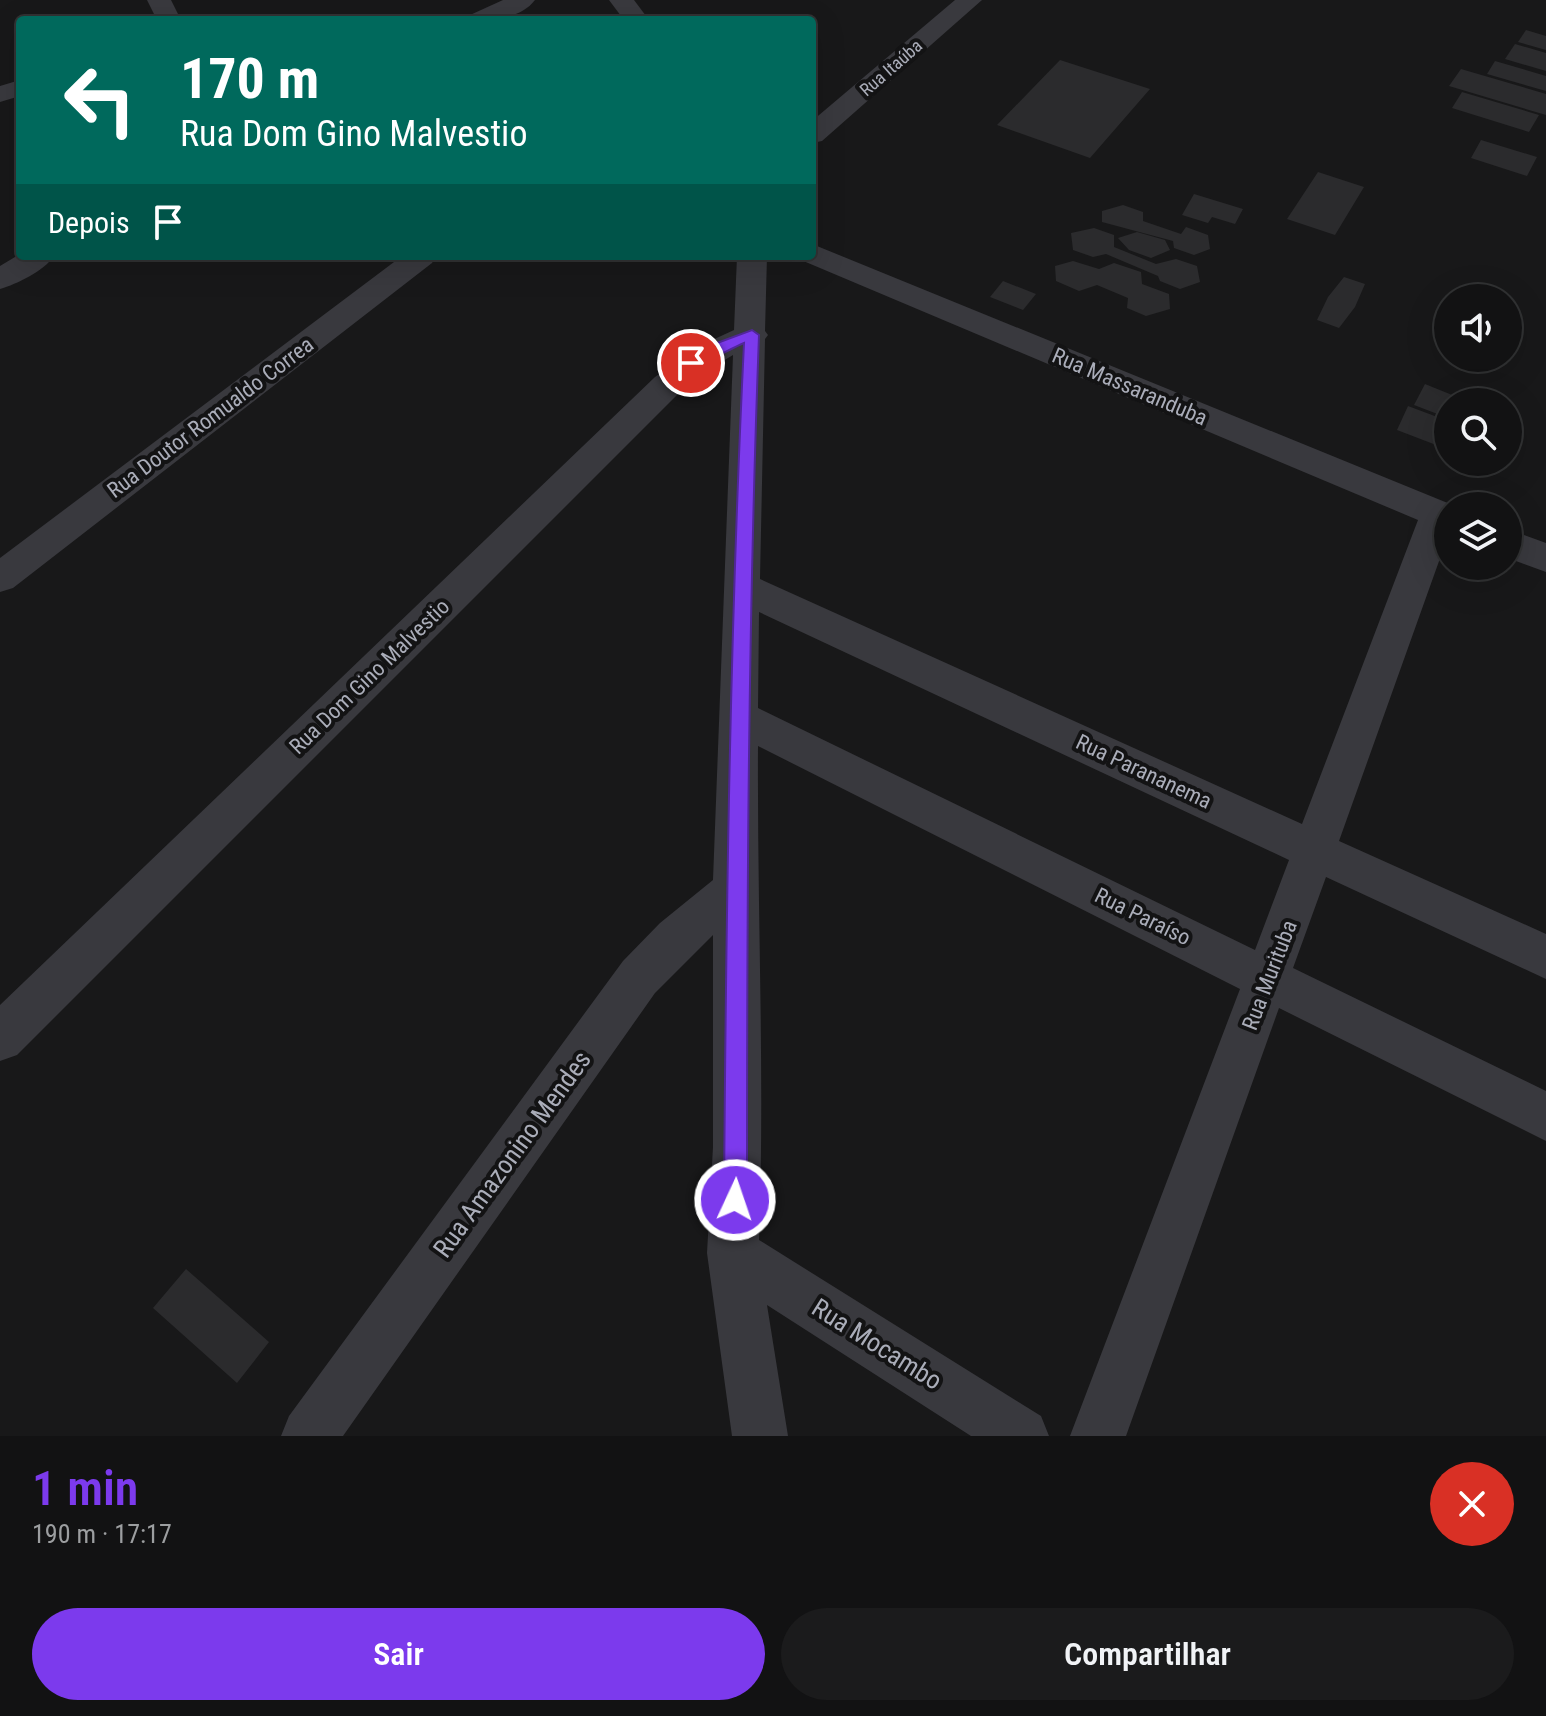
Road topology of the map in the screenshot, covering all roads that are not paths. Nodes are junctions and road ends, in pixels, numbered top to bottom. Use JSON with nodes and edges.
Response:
{"nodes":[{"id":1,"x":523,"y":0,"type":"edge"},
{"id":2,"x":621,"y":0,"type":"edge"},
{"id":3,"x":970,"y":0,"type":"edge"},
{"id":4,"x":488,"y":16,"type":"edge"},
{"id":5,"x":634,"y":16,"type":"edge"},
{"id":6,"x":816,"y":132,"type":"edge"},
{"id":7,"x":816,"y":255,"type":"edge"},
{"id":8,"x":32,"y":260,"type":"edge"},
{"id":9,"x":416,"y":260,"type":"edge"},
{"id":10,"x":752,"y":260,"type":"edge"},
{"id":11,"x":0,"y":279,"type":"edge"},
{"id":12,"x":752,"y":335,"type":"junction"},
{"id":13,"x":1434,"y":512,"type":"edge"},
{"id":14,"x":1434,"y":540,"type":"edge"},
{"id":15,"x":1522,"y":549,"type":"edge"},
{"id":16,"x":1546,"y":558,"type":"edge"},
{"id":17,"x":0,"y":578,"type":"edge"},
{"id":18,"x":741,"y":587,"type":"junction"},
{"id":19,"x":738,"y":717,"type":"junction"},
{"id":20,"x":1316,"y":850,"type":"junction"},
{"id":21,"x":735,"y":889,"type":"junction"},
{"id":22,"x":1546,"y":957,"type":"edge"},
{"id":23,"x":1267,"y":977,"type":"junction"},
{"id":24,"x":0,"y":1038,"type":"edge"},
{"id":25,"x":1546,"y":1117,"type":"edge"},
{"id":26,"x":733,"y":1253,"type":"junction"},
{"id":27,"x":309,"y":1436,"type":"edge"},
{"id":28,"x":760,"y":1436,"type":"edge"},
{"id":29,"x":1021,"y":1436,"type":"edge"},
{"id":30,"x":1098,"y":1436,"type":"edge"}],
"edges":[{"from":1,"to":4,"type":"street"},
{"from":2,"to":5,"type":"street"},
{"from":3,"to":6,"type":"street","name":"Rua Itaúba"},
{"from":7,"to":13,"type":"street","name":"Rua Massaranduba"},
{"from":8,"to":11,"type":"street"},
{"from":9,"to":17,"type":"street","name":"Rua Doutor Romualdo Correa"},
{"from":10,"to":12,"type":"street"},
{"from":12,"to":18,"type":"street"},
{"from":12,"to":24,"type":"street","name":"Rua Dom Gino Malvestio"},
{"from":14,"to":20,"type":"street","name":"Rua Murituba"},
{"from":15,"to":16,"type":"street"},
{"from":18,"to":19,"type":"street"},
{"from":18,"to":20,"type":"street","name":"Rua Parananema"},
{"from":19,"to":21,"type":"street"},
{"from":19,"to":23,"type":"street","name":"Rua Paraíso"},
{"from":20,"to":22,"type":"street","name":"Rua Parananema"},
{"from":20,"to":23,"type":"street","name":"Rua Murituba"},
{"from":21,"to":26,"type":"street"},
{"from":21,"to":27,"type":"street","name":"Rua Amazonino Mendes"},
{"from":23,"to":25,"type":"street","name":"Rua Paraíso"},
{"from":23,"to":30,"type":"street","name":"Rua Murituba"},
{"from":26,"to":28,"type":"street"},
{"from":26,"to":29,"type":"street","name":"Rua Mocambo"}]}
